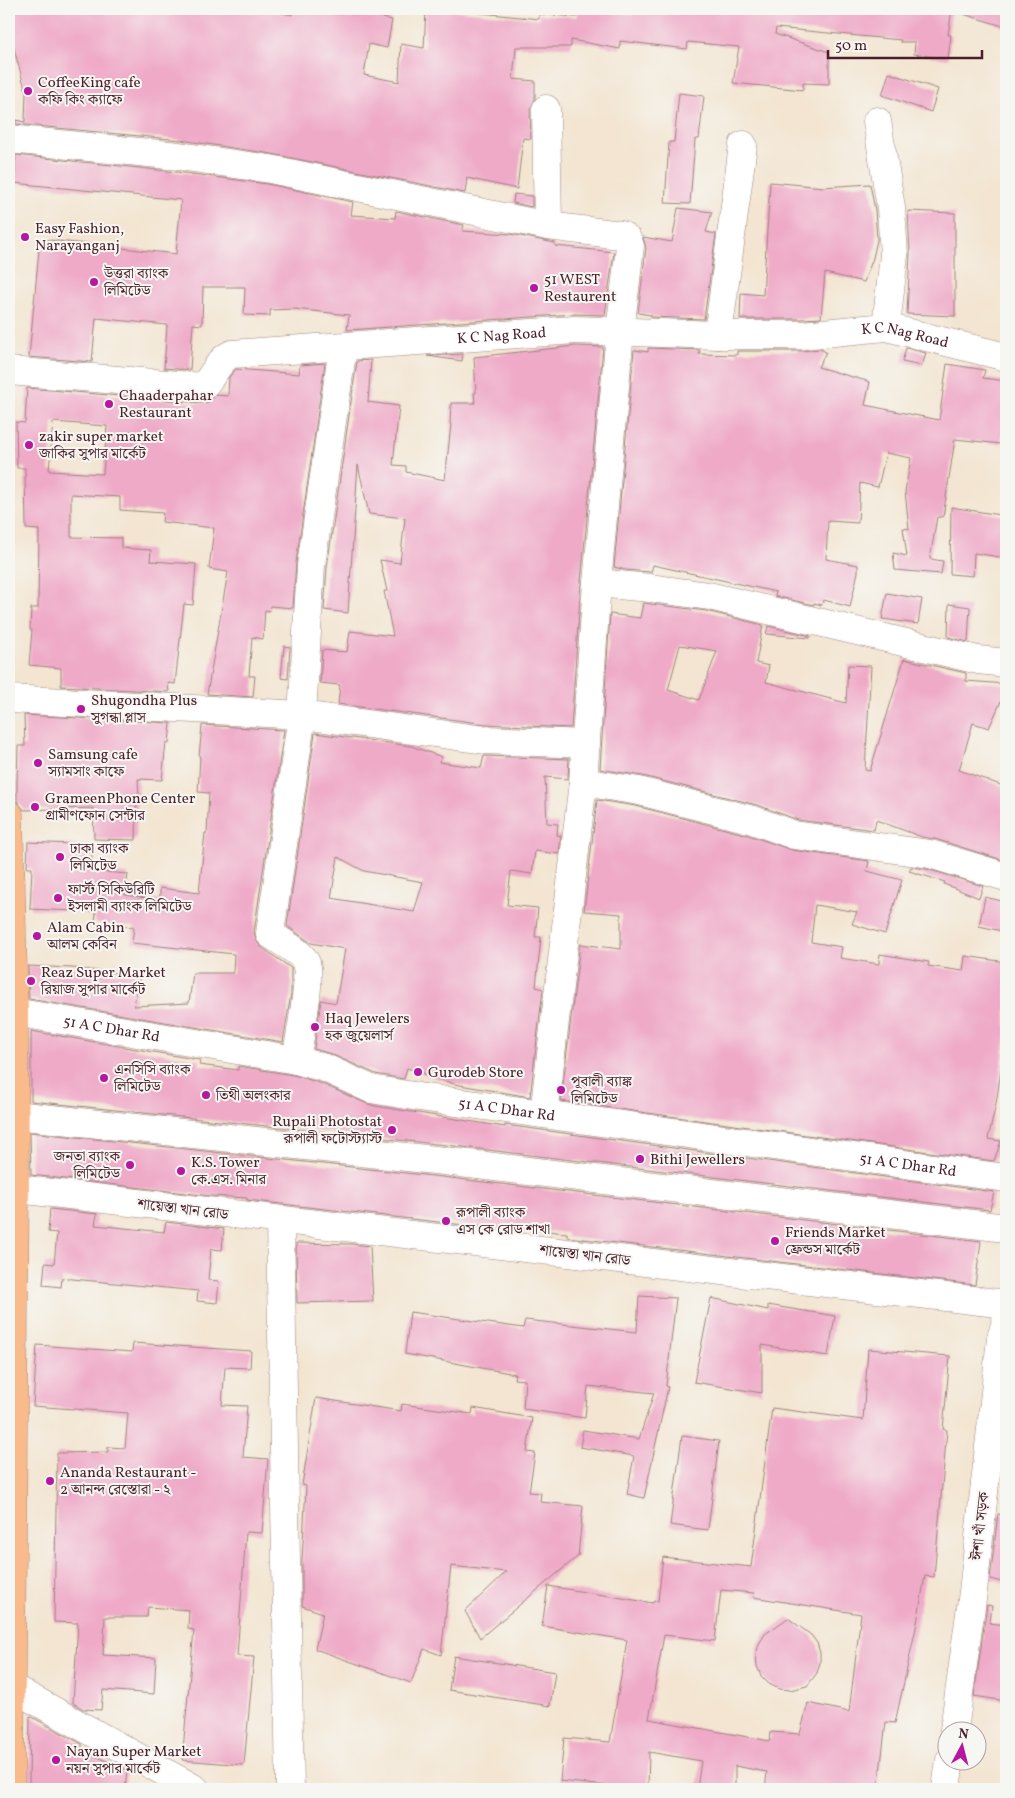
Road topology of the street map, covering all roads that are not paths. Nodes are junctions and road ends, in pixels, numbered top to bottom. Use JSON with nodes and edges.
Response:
{"nodes":[{"id":1,"x":546,"y":109,"type":"dead end"},
{"id":2,"x":877,"y":121,"type":"dead end"},
{"id":3,"x":9,"y":138,"type":"edge"},
{"id":4,"x":743,"y":145,"type":"dead end"},
{"id":5,"x":548,"y":226,"type":"junction"},
{"id":6,"x":886,"y":327,"type":"junction"},
{"id":7,"x":620,"y":332,"type":"junction"},
{"id":8,"x":718,"y":336,"type":"junction"},
{"id":9,"x":344,"y":347,"type":"junction"},
{"id":10,"x":1006,"y":358,"type":"edge"},
{"id":11,"x":9,"y":371,"type":"edge"},
{"id":12,"x":597,"y":583,"type":"junction"},
{"id":13,"x":1006,"y":663,"type":"edge"},
{"id":14,"x":9,"y":699,"type":"edge"},
{"id":15,"x":302,"y":715,"type":"junction"},
{"id":16,"x":586,"y":744,"type":"junction"},
{"id":17,"x":583,"y":782,"type":"junction"},
{"id":18,"x":9,"y":814,"type":"edge"},
{"id":19,"x":1006,"y":877,"type":"edge"},
{"id":20,"x":14,"y":1012,"type":"junction"},
{"id":21,"x":296,"y":1060,"type":"junction"},
{"id":22,"x":15,"y":1114,"type":"junction"},
{"id":23,"x":544,"y":1114,"type":"junction"},
{"id":24,"x":1006,"y":1178,"type":"edge"},
{"id":25,"x":12,"y":1189,"type":"edge"},
{"id":26,"x":280,"y":1220,"type":"junction"},
{"id":27,"x":1006,"y":1228,"type":"edge"},
{"id":28,"x":1006,"y":1304,"type":"edge"},
{"id":29,"x":1006,"y":1321,"type":"edge"},
{"id":30,"x":1002,"y":1379,"type":"edge"},
{"id":31,"x":11,"y":1687,"type":"junction"},
{"id":32,"x":955,"y":1720,"type":"edge"},
{"id":33,"x":949,"y":1770,"type":"edge"},
{"id":34,"x":10,"y":1789,"type":"edge"},
{"id":35,"x":195,"y":1789,"type":"edge"},
{"id":36,"x":290,"y":1789,"type":"edge"},
{"id":37,"x":946,"y":1789,"type":"edge"}],
"edges":[{"from":1,"to":5,"type":"street"},
{"from":2,"to":6,"type":"street"},
{"from":3,"to":5,"type":"street"},
{"from":4,"to":8,"type":"street"},
{"from":5,"to":7,"type":"street"},
{"from":6,"to":8,"type":"street","name":"K C Nag Road"},
{"from":6,"to":10,"type":"street","name":"K C Nag Road"},
{"from":7,"to":8,"type":"street","name":"K C Nag Road"},
{"from":7,"to":9,"type":"street","name":"K C Nag Road"},
{"from":7,"to":12,"type":"street"},
{"from":9,"to":11,"type":"street","name":"K C Nag Road"},
{"from":9,"to":15,"type":"street"},
{"from":12,"to":13,"type":"street"},
{"from":12,"to":16,"type":"street"},
{"from":14,"to":15,"type":"street"},
{"from":15,"to":16,"type":"street"},
{"from":15,"to":21,"type":"street"},
{"from":16,"to":17,"type":"street"},
{"from":17,"to":19,"type":"street"},
{"from":17,"to":23,"type":"street"},
{"from":18,"to":20,"type":"main road"},
{"from":20,"to":21,"type":"street","name":"51 A C Dhar Rd"},
{"from":20,"to":22,"type":"main road"},
{"from":21,"to":23,"type":"street","name":"51 A C Dhar Rd"},
{"from":22,"to":25,"type":"main road"},
{"from":22,"to":27,"type":"street"},
{"from":23,"to":24,"type":"street","name":"51 A C Dhar Rd"},
{"from":25,"to":26,"type":"street","name":"শায়েস্তা খান রোড"},
{"from":25,"to":31,"type":"main road"},
{"from":26,"to":28,"type":"street","name":"শায়েস্তা খান রোড"},
{"from":26,"to":36,"type":"street"},
{"from":29,"to":30,"type":"street","name":"ঈশা খাঁ সড়ক"},
{"from":30,"to":32,"type":"street","name":"ঈশা খাঁ সড়ক"},
{"from":31,"to":34,"type":"main road"},
{"from":31,"to":35,"type":"street"},
{"from":33,"to":37,"type":"street"}]}
